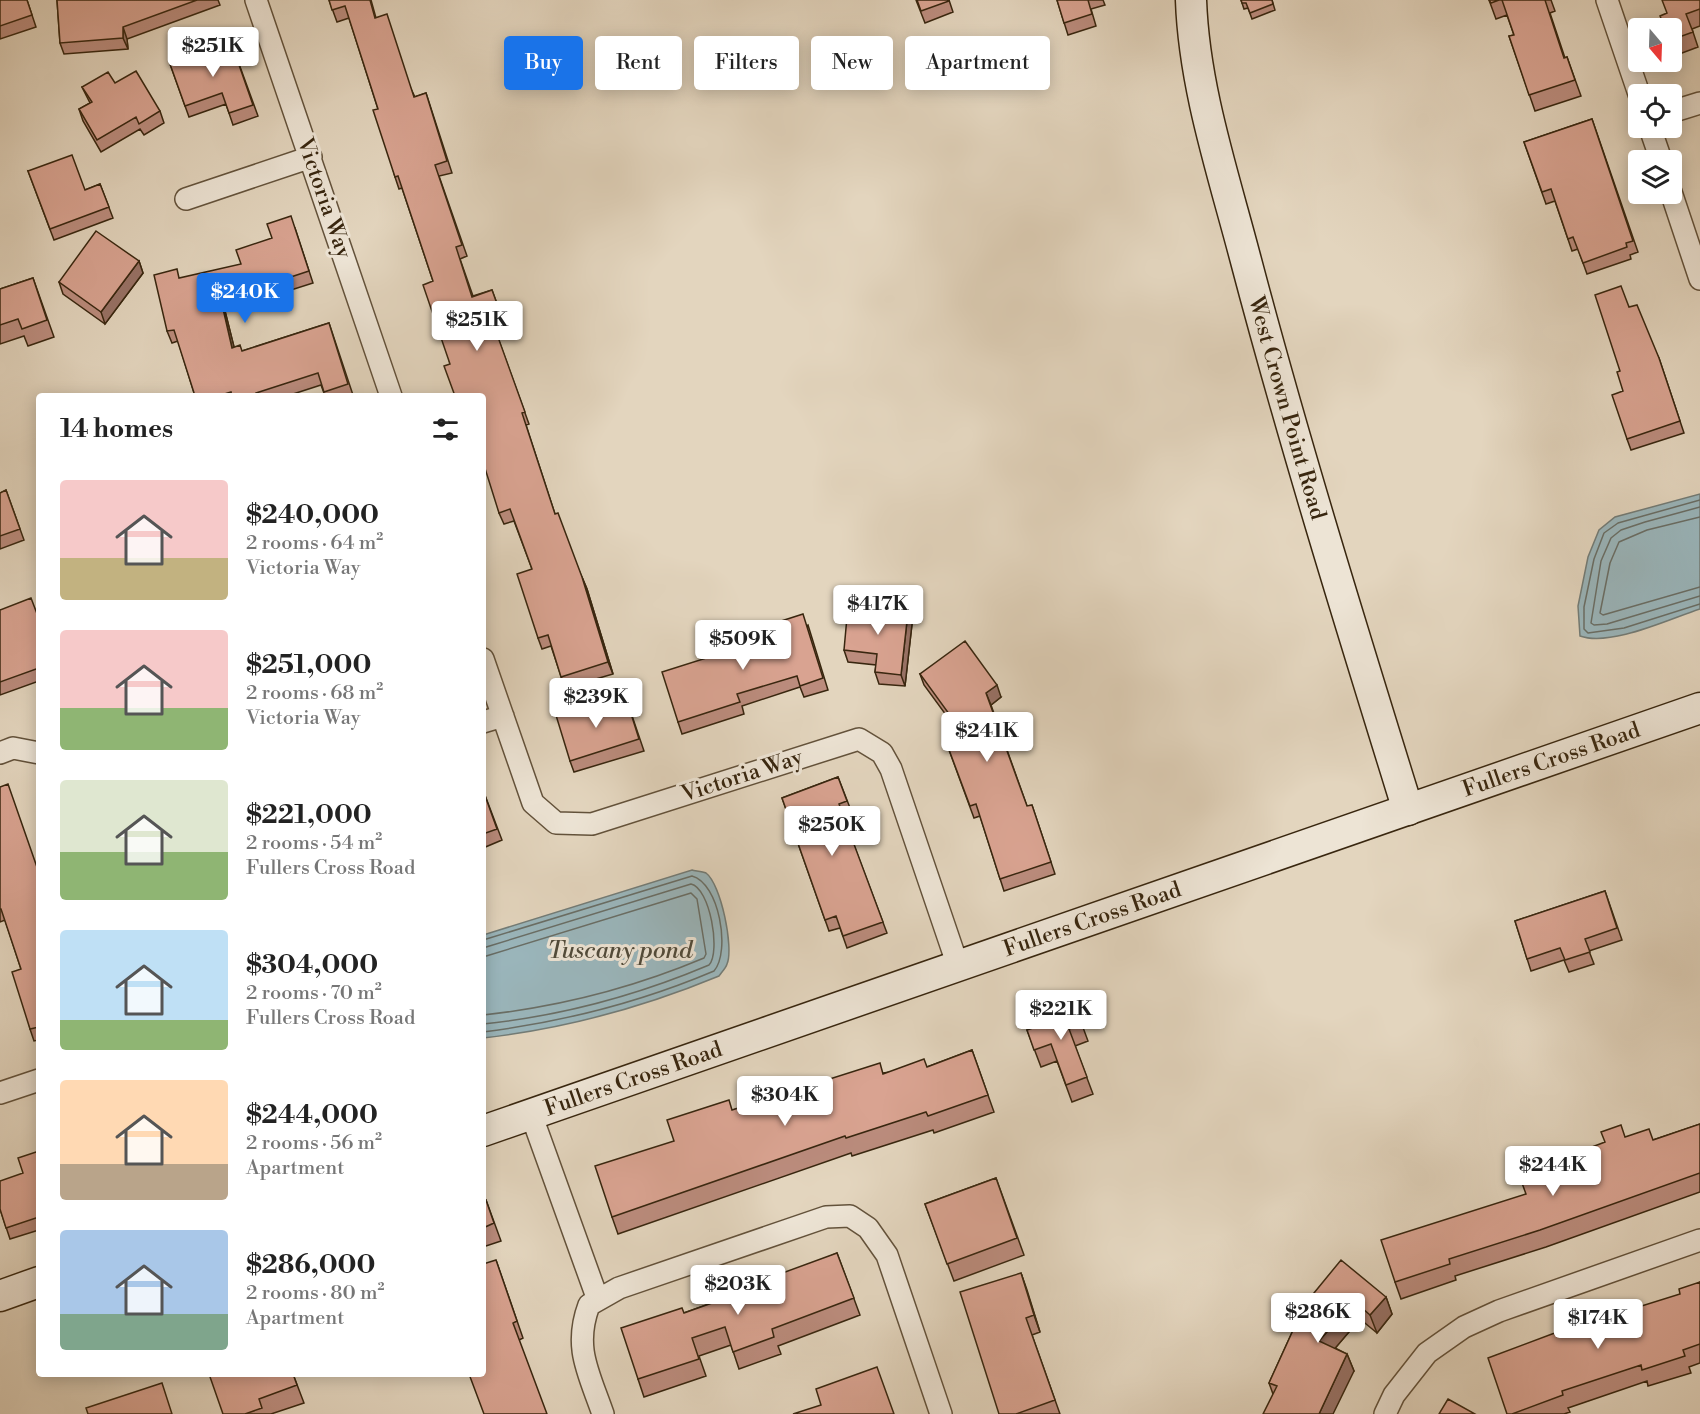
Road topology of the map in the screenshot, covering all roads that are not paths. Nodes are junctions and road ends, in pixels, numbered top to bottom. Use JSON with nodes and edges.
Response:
{"nodes":[{"id":1,"x":256,"y":0,"type":"edge"},
{"id":2,"x":1191,"y":0,"type":"edge"},
{"id":3,"x":1606,"y":0,"type":"edge"},
{"id":4,"x":1635,"y":84,"type":"edge"},
{"id":5,"x":1700,"y":103,"type":"edge"},
{"id":6,"x":1682,"y":109,"type":"edge"},
{"id":7,"x":310,"y":157,"type":"junction"},
{"id":8,"x":186,"y":199,"type":"dead end"},
{"id":9,"x":1675,"y":204,"type":"edge"},
{"id":10,"x":1700,"y":279,"type":"edge"},
{"id":11,"x":390,"y":393,"type":"edge"},
{"id":12,"x":486,"y":677,"type":"edge"},
{"id":13,"x":1700,"y":708,"type":"edge"},
{"id":14,"x":493,"y":719,"type":"edge"},
{"id":15,"x":36,"y":752,"type":"edge"},
{"id":16,"x":0,"y":753,"type":"edge"},
{"id":17,"x":1408,"y":810,"type":"junction"},
{"id":18,"x":958,"y":966,"type":"junction"},
{"id":19,"x":36,"y":1081,"type":"edge"},
{"id":20,"x":0,"y":1094,"type":"edge"},
{"id":21,"x":531,"y":1114,"type":"junction"},
{"id":22,"x":486,"y":1130,"type":"edge"},
{"id":23,"x":1700,"y":1240,"type":"edge"},
{"id":24,"x":36,"y":1283,"type":"edge"},
{"id":25,"x":0,"y":1296,"type":"edge"},
{"id":26,"x":598,"y":1300,"type":"junction"},
{"id":27,"x":603,"y":1414,"type":"edge"},
{"id":28,"x":941,"y":1414,"type":"edge"},
{"id":29,"x":1385,"y":1414,"type":"edge"}],
"edges":[{"from":1,"to":7,"type":"street","name":"Victoria Way"},
{"from":2,"to":17,"type":"street","name":"West Crown Point Road"},
{"from":3,"to":4,"type":"street"},
{"from":5,"to":6,"type":"street"},
{"from":7,"to":8,"type":"street"},
{"from":7,"to":11,"type":"street","name":"Victoria Way"},
{"from":9,"to":10,"type":"street"},
{"from":12,"to":14,"type":"street","name":"Victoria Way"},
{"from":13,"to":17,"type":"street","name":"Fullers Cross Road"},
{"from":14,"to":18,"type":"street","name":"Victoria Way"},
{"from":15,"to":16,"type":"street"},
{"from":17,"to":18,"type":"street","name":"Fullers Cross Road"},
{"from":18,"to":21,"type":"street","name":"Fullers Cross Road"},
{"from":19,"to":20,"type":"street"},
{"from":21,"to":22,"type":"street","name":"Fullers Cross Road"},
{"from":21,"to":26,"type":"street"},
{"from":23,"to":29,"type":"street"},
{"from":24,"to":25,"type":"street"},
{"from":26,"to":27,"type":"street"},
{"from":26,"to":28,"type":"street"}]}
